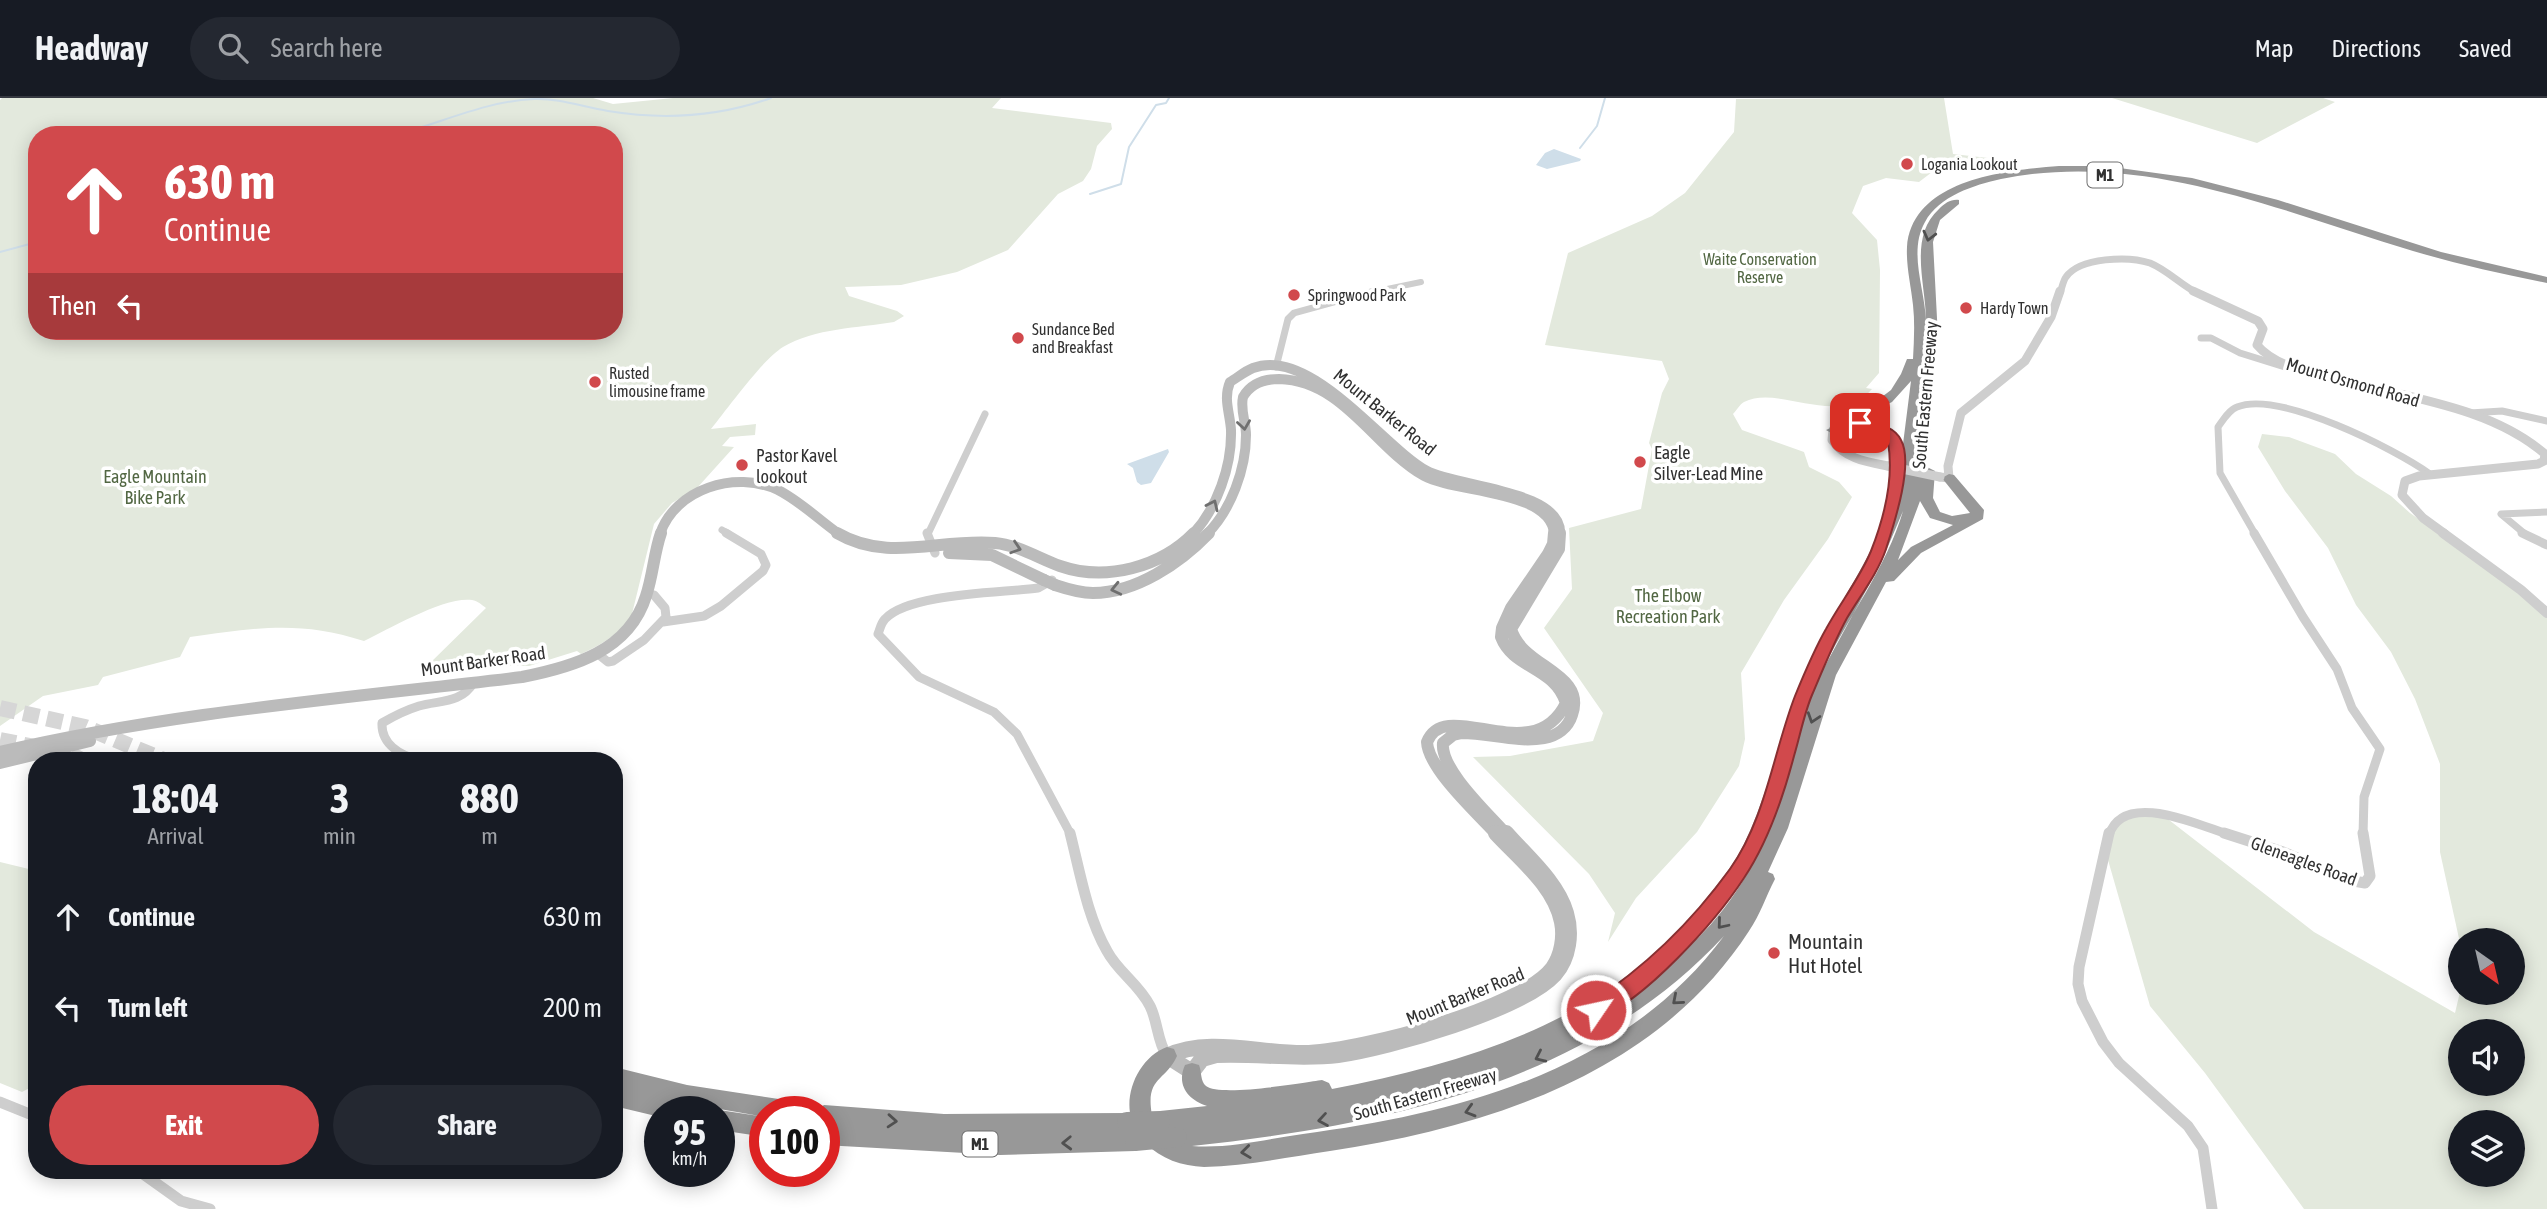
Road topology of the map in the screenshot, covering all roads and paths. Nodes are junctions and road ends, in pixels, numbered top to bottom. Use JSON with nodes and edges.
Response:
{"nodes":[{"id":1,"x":1421,"y":282,"type":"dead end"},
{"id":2,"x":2547,"y":282,"type":"edge"},
{"id":3,"x":1920,"y":316,"type":"junction"},
{"id":4,"x":2201,"y":338,"type":"dead end"},
{"id":5,"x":2296,"y":367,"type":"junction"},
{"id":6,"x":1275,"y":373,"type":"junction"},
{"id":7,"x":985,"y":414,"type":"dead end"},
{"id":8,"x":2470,"y":415,"type":"junction"},
{"id":9,"x":2547,"y":421,"type":"edge"},
{"id":10,"x":1926,"y":423,"type":"junction"},
{"id":11,"x":1833,"y":430,"type":"junction"},
{"id":12,"x":2546,"y":454,"type":"edge"},
{"id":13,"x":2430,"y":474,"type":"junction"},
{"id":14,"x":1945,"y":478,"type":"junction"},
{"id":15,"x":2547,"y":512,"type":"edge"},
{"id":16,"x":722,"y":530,"type":"dead end"},
{"id":17,"x":2547,"y":545,"type":"edge"},
{"id":18,"x":934,"y":550,"type":"junction"},
{"id":19,"x":1878,"y":551,"type":"junction"},
{"id":20,"x":1051,"y":581,"type":"junction"},
{"id":21,"x":654,"y":595,"type":"junction"},
{"id":22,"x":2547,"y":613,"type":"edge"},
{"id":23,"x":663,"y":622,"type":"junction"},
{"id":24,"x":1838,"y":654,"type":"junction"},
{"id":25,"x":600,"y":656,"type":"junction"},
{"id":26,"x":472,"y":686,"type":"junction"},
{"id":27,"x":79,"y":739,"type":"junction"},
{"id":28,"x":0,"y":752,"type":"edge"},
{"id":29,"x":36,"y":752,"type":"edge"},
{"id":30,"x":401,"y":752,"type":"edge"},
{"id":31,"x":28,"y":754,"type":"edge"},
{"id":32,"x":0,"y":763,"type":"edge"},
{"id":33,"x":1785,"y":819,"type":"junction"},
{"id":34,"x":1596,"y":1010,"type":"junction"},
{"id":35,"x":1165,"y":1054,"type":"junction"},
{"id":36,"x":1192,"y":1072,"type":"junction"},
{"id":37,"x":623,"y":1078,"type":"edge"},
{"id":38,"x":623,"y":1098,"type":"edge"},
{"id":39,"x":0,"y":1102,"type":"edge"},
{"id":40,"x":644,"y":1104,"type":"edge"},
{"id":41,"x":749,"y":1104,"type":"edge"},
{"id":42,"x":28,"y":1113,"type":"edge"},
{"id":43,"x":840,"y":1116,"type":"edge"},
{"id":44,"x":1131,"y":1131,"type":"junction"},
{"id":45,"x":840,"y":1136,"type":"edge"},
{"id":46,"x":150,"y":1179,"type":"edge"},
{"id":47,"x":210,"y":1209,"type":"edge"},
{"id":48,"x":2212,"y":1209,"type":"edge"}],
"edges":[{"from":1,"to":6,"type":"street"},
{"from":2,"to":3,"type":"highway","name":"South Eastern Freeway","number":"M1"},
{"from":2,"to":10,"type":"highway","name":"South Eastern Freeway","number":"M1","one_way":true},
{"from":3,"to":11,"type":"highway"},
{"from":3,"to":19,"type":"highway","name":"South Eastern Freeway","number":"M1"},
{"from":4,"to":5,"type":"street"},
{"from":5,"to":8,"type":"street","name":"Mount Osmond Road"},
{"from":5,"to":14,"type":"street","name":"Mount Osmond Road"},
{"from":18,"to":6,"type":"main road","name":"Mount Barker Road","one_way":true},
{"from":6,"to":20,"type":"main road","name":"Mount Barker Road","one_way":true},
{"from":6,"to":35,"type":"main road","name":"Mount Barker Road"},
{"from":6,"to":36,"type":"main road","name":"Mount Barker Road"},
{"from":7,"to":18,"type":"street"},
{"from":8,"to":9,"type":"street"},
{"from":8,"to":12,"type":"street","name":"Mount Osmond Road"},
{"from":10,"to":14,"type":"highway"},
{"from":10,"to":24,"type":"highway","name":"South Eastern Freeway","number":"M1"},
{"from":11,"to":14,"type":"street","bridge":true},
{"from":11,"to":19,"type":"highway"},
{"from":12,"to":13,"type":"street","name":"Mount Osmond Road"},
{"from":13,"to":22,"type":"street","name":"Mount Osmond Road"},
{"from":13,"to":48,"type":"street","name":"Gleneagles Road"},
{"from":14,"to":24,"type":"highway"},
{"from":15,"to":17,"type":"street"},
{"from":16,"to":23,"type":"street"},
{"from":18,"to":20,"type":"main road","name":"Mount Barker Road"},
{"from":18,"to":21,"type":"main road","name":"Mount Barker Road"},
{"from":18,"to":25,"type":"main road","name":"Mount Barker Road"},
{"from":19,"to":34,"type":"highway","name":"South Eastern Freeway","number":"M1"},
{"from":20,"to":35,"type":"street"},
{"from":21,"to":23,"type":"street"},
{"from":21,"to":25,"type":"main road","name":"Mount Barker Road"},
{"from":23,"to":25,"type":"street"},
{"from":24,"to":33,"type":"highway","name":"South Eastern Freeway","number":"M1","one_way":true},
{"from":25,"to":26,"type":"main road","name":"Mount Barker Road"},
{"from":26,"to":27,"type":"main road","name":"Mount Barker Road"},
{"from":26,"to":30,"type":"street"},
{"from":27,"to":28,"type":"main road","name":"Mount Barker Road"},
{"from":27,"to":29,"type":"main road","name":"Mount Barker Road"},
{"from":31,"to":32,"type":"main road","name":"Mount Barker Road"},
{"from":33,"to":35,"type":"highway","one_way":true},
{"from":33,"to":44,"type":"highway","name":"South Eastern Freeway","number":"M1","one_way":true,"bridge":true},
{"from":34,"to":36,"type":"highway"},
{"from":34,"to":44,"type":"highway","name":"South Eastern Freeway","number":"M1","bridge":true},
{"from":35,"to":36,"type":"main road"},
{"from":37,"to":41,"type":"highway"},
{"from":38,"to":40,"type":"highway"},
{"from":39,"to":42,"type":"street"},
{"from":43,"to":44,"type":"highway","name":"South Eastern Freeway","number":"M1","one_way":true},
{"from":44,"to":45,"type":"highway","name":"South Eastern Freeway","number":"M1","one_way":true},
{"from":46,"to":47,"type":"street"}]}
